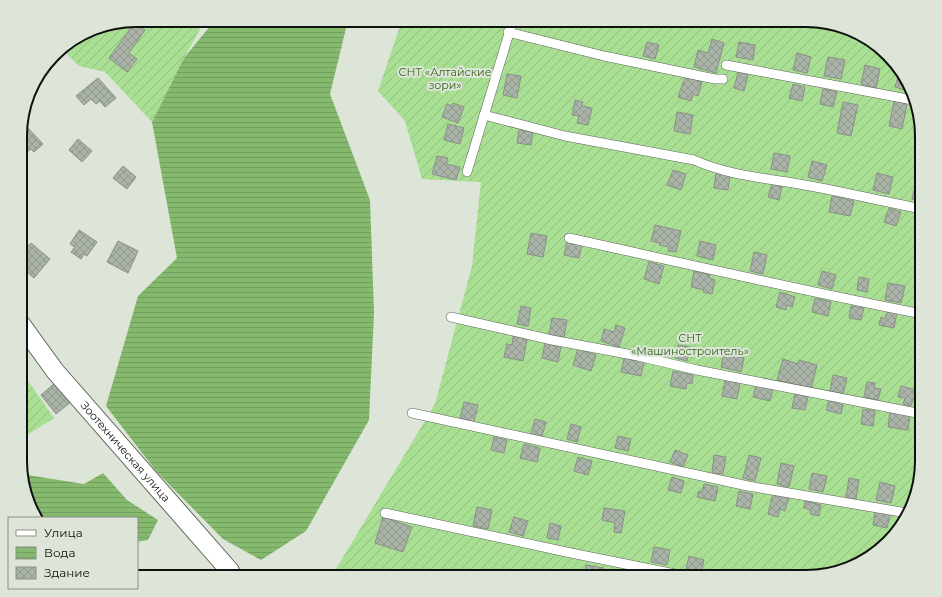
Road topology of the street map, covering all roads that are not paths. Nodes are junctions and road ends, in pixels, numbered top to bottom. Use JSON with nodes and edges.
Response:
{"nodes":[{"id":1,"x":510,"y":27,"type":"edge"},
{"id":2,"x":508,"y":32,"type":"junction"},
{"id":3,"x":726,"y":65,"type":"dead end"},
{"id":4,"x":722,"y":79,"type":"dead end"},
{"id":5,"x":908,"y":99,"type":"edge"},
{"id":6,"x":484,"y":115,"type":"junction"},
{"id":7,"x":467,"y":172,"type":"dead end"},
{"id":8,"x":915,"y":208,"type":"edge"},
{"id":9,"x":569,"y":238,"type":"dead end"},
{"id":10,"x":915,"y":313,"type":"edge"},
{"id":11,"x":451,"y":317,"type":"dead end"},
{"id":12,"x":27,"y":332,"type":"edge"},
{"id":13,"x":412,"y":413,"type":"dead end"},
{"id":14,"x":915,"y":413,"type":"edge"},
{"id":15,"x":902,"y":512,"type":"edge"},
{"id":16,"x":385,"y":513,"type":"dead end"},
{"id":17,"x":229,"y":570,"type":"edge"},
{"id":18,"x":655,"y":570,"type":"edge"}],
"edges":[{"from":1,"to":2,"type":"lane"},
{"from":2,"to":4,"type":"lane"},
{"from":2,"to":6,"type":"lane"},
{"from":3,"to":5,"type":"lane"},
{"from":6,"to":7,"type":"lane"},
{"from":6,"to":8,"type":"lane"},
{"from":9,"to":10,"type":"lane"},
{"from":11,"to":14,"type":"lane"},
{"from":12,"to":17,"type":"street","name":"Зоотехническая улица"},
{"from":13,"to":15,"type":"lane"},
{"from":16,"to":18,"type":"lane"}]}
